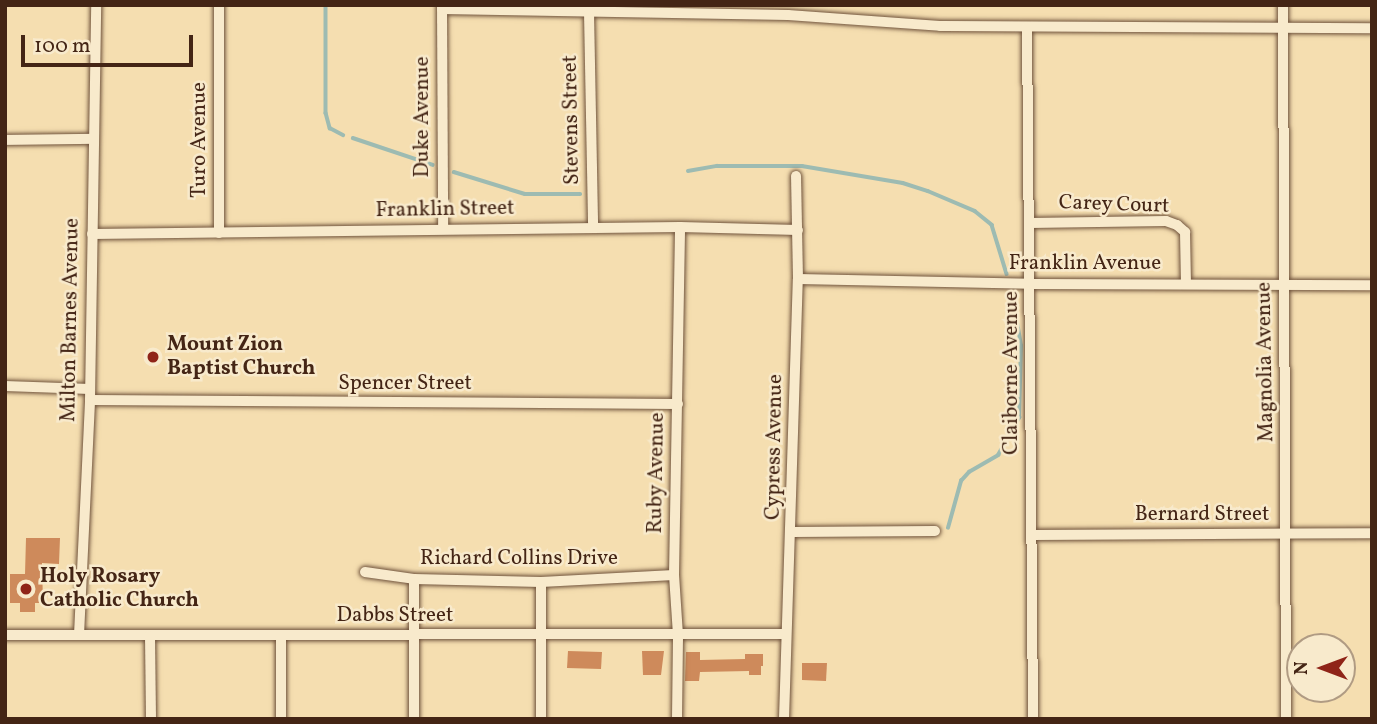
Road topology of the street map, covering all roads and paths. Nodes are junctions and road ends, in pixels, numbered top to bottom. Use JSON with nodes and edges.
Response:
{"nodes":[{"id":1,"x":96,"y":5,"type":"edge"},
{"id":2,"x":219,"y":5,"type":"edge"},
{"id":3,"x":1283,"y":5,"type":"edge"},
{"id":4,"x":442,"y":7,"type":"edge"},
{"id":5,"x":788,"y":10,"type":"edge"},
{"id":6,"x":589,"y":12,"type":"junction"},
{"id":7,"x":1027,"y":27,"type":"junction"},
{"id":8,"x":1283,"y":29,"type":"junction"},
{"id":9,"x":1372,"y":29,"type":"edge"},
{"id":10,"x":93,"y":139,"type":"junction"},
{"id":11,"x":5,"y":140,"type":"edge"},
{"id":12,"x":796,"y":176,"type":"dead end"},
{"id":13,"x":1030,"y":223,"type":"junction"},
{"id":14,"x":680,"y":227,"type":"junction"},
{"id":15,"x":593,"y":228,"type":"junction"},
{"id":16,"x":443,"y":229,"type":"junction"},
{"id":17,"x":798,"y":230,"type":"junction"},
{"id":18,"x":219,"y":233,"type":"junction"},
{"id":19,"x":92,"y":234,"type":"junction"},
{"id":20,"x":798,"y":279,"type":"junction"},
{"id":21,"x":1185,"y":283,"type":"junction"},
{"id":22,"x":1030,"y":284,"type":"junction"},
{"id":23,"x":1372,"y":285,"type":"edge"},
{"id":24,"x":1284,"y":286,"type":"junction"},
{"id":25,"x":5,"y":386,"type":"edge"},
{"id":26,"x":90,"y":388,"type":"junction"},
{"id":27,"x":90,"y":400,"type":"junction"},
{"id":28,"x":678,"y":404,"type":"junction"},
{"id":29,"x":935,"y":531,"type":"dead end"},
{"id":30,"x":792,"y":532,"type":"junction"},
{"id":31,"x":1372,"y":533,"type":"edge"},
{"id":32,"x":1032,"y":534,"type":"junction"},
{"id":33,"x":1286,"y":534,"type":"junction"},
{"id":34,"x":365,"y":572,"type":"dead end"},
{"id":35,"x":674,"y":575,"type":"junction"},
{"id":36,"x":414,"y":579,"type":"junction"},
{"id":37,"x":541,"y":582,"type":"junction"},
{"id":38,"x":415,"y":634,"type":"junction"},
{"id":39,"x":785,"y":634,"type":"junction"},
{"id":40,"x":5,"y":635,"type":"edge"},
{"id":41,"x":79,"y":635,"type":"junction"},
{"id":42,"x":540,"y":635,"type":"junction"},
{"id":43,"x":678,"y":635,"type":"junction"},
{"id":44,"x":150,"y":636,"type":"junction"},
{"id":45,"x":281,"y":636,"type":"junction"},
{"id":46,"x":151,"y":719,"type":"edge"},
{"id":47,"x":281,"y":719,"type":"edge"},
{"id":48,"x":414,"y":719,"type":"edge"},
{"id":49,"x":541,"y":719,"type":"edge"},
{"id":50,"x":677,"y":719,"type":"edge"},
{"id":51,"x":784,"y":719,"type":"edge"},
{"id":52,"x":1033,"y":719,"type":"edge"},
{"id":53,"x":1286,"y":719,"type":"edge"}],
"edges":[{"from":1,"to":10,"type":"street","name":"Milton Barnes Avenue"},
{"from":2,"to":18,"type":"street","name":"Turo Avenue"},
{"from":3,"to":8,"type":"street","name":"Magnolia Avenue"},
{"from":4,"to":6,"type":"street"},
{"from":4,"to":16,"type":"street","name":"Duke Avenue"},
{"from":5,"to":6,"type":"street"},
{"from":5,"to":7,"type":"street"},
{"from":6,"to":15,"type":"street","name":"Stevens Street"},
{"from":7,"to":8,"type":"street"},
{"from":7,"to":13,"type":"street","name":"Claiborne Avenue"},
{"from":8,"to":9,"type":"street"},
{"from":8,"to":24,"type":"street","name":"Magnolia Avenue"},
{"from":10,"to":11,"type":"street"},
{"from":10,"to":19,"type":"street","name":"Milton Barnes Avenue"},
{"from":12,"to":17,"type":"street","name":"Cypress Avenue"},
{"from":13,"to":21,"type":"street","name":"Carey Court"},
{"from":13,"to":22,"type":"street","name":"Claiborne Avenue"},
{"from":14,"to":15,"type":"street","name":"Franklin Street"},
{"from":14,"to":17,"type":"street","name":"Franklin Street"},
{"from":14,"to":28,"type":"street","name":"Ruby Avenue"},
{"from":15,"to":16,"type":"street","name":"Franklin Street"},
{"from":16,"to":18,"type":"street","name":"Franklin Street"},
{"from":17,"to":20,"type":"street","name":"Cypress Avenue"},
{"from":18,"to":19,"type":"street","name":"Franklin Street"},
{"from":19,"to":26,"type":"street","name":"Milton Barnes Avenue"},
{"from":20,"to":22,"type":"street","name":"Franklin Avenue"},
{"from":20,"to":30,"type":"street","name":"Cypress Avenue"},
{"from":21,"to":22,"type":"street","name":"Franklin Avenue"},
{"from":21,"to":24,"type":"street","name":"Franklin Avenue"},
{"from":22,"to":32,"type":"street","name":"Claiborne Avenue"},
{"from":23,"to":24,"type":"street","name":"Franklin Avenue"},
{"from":24,"to":33,"type":"street","name":"Magnolia Avenue"},
{"from":25,"to":26,"type":"street"},
{"from":26,"to":27,"type":"street","name":"Milton Barnes Avenue"},
{"from":27,"to":28,"type":"street","name":"Spencer Street"},
{"from":27,"to":41,"type":"street","name":"Milton Barnes Avenue"},
{"from":28,"to":35,"type":"street","name":"Ruby Avenue"},
{"from":29,"to":30,"type":"street"},
{"from":30,"to":39,"type":"street","name":"Cypress Avenue"},
{"from":31,"to":33,"type":"street","name":"Bernard Street"},
{"from":32,"to":33,"type":"street","name":"Bernard Street"},
{"from":32,"to":52,"type":"street","name":"Claiborne Avenue"},
{"from":33,"to":53,"type":"street","name":"Magnolia Avenue"},
{"from":34,"to":36,"type":"street","name":"Richard Collins Drive"},
{"from":35,"to":37,"type":"street","name":"Richard Collins Drive"},
{"from":35,"to":43,"type":"street","name":"Ruby Avenue"},
{"from":36,"to":37,"type":"street","name":"Richard Collins Drive"},
{"from":36,"to":38,"type":"street"},
{"from":37,"to":42,"type":"street"},
{"from":38,"to":42,"type":"street","name":"Dabbs Street"},
{"from":38,"to":45,"type":"street","name":"Dabbs Street"},
{"from":38,"to":48,"type":"street"},
{"from":39,"to":43,"type":"street","name":"Dabbs Street"},
{"from":39,"to":51,"type":"street","name":"Cypress Avenue"},
{"from":40,"to":41,"type":"street","name":"Dabbs Street"},
{"from":41,"to":44,"type":"street","name":"Dabbs Street"},
{"from":42,"to":43,"type":"street","name":"Dabbs Street"},
{"from":42,"to":49,"type":"street"},
{"from":43,"to":50,"type":"street","name":"Ruby Avenue"},
{"from":44,"to":45,"type":"street","name":"Dabbs Street"},
{"from":44,"to":46,"type":"street"},
{"from":45,"to":47,"type":"street"}]}
